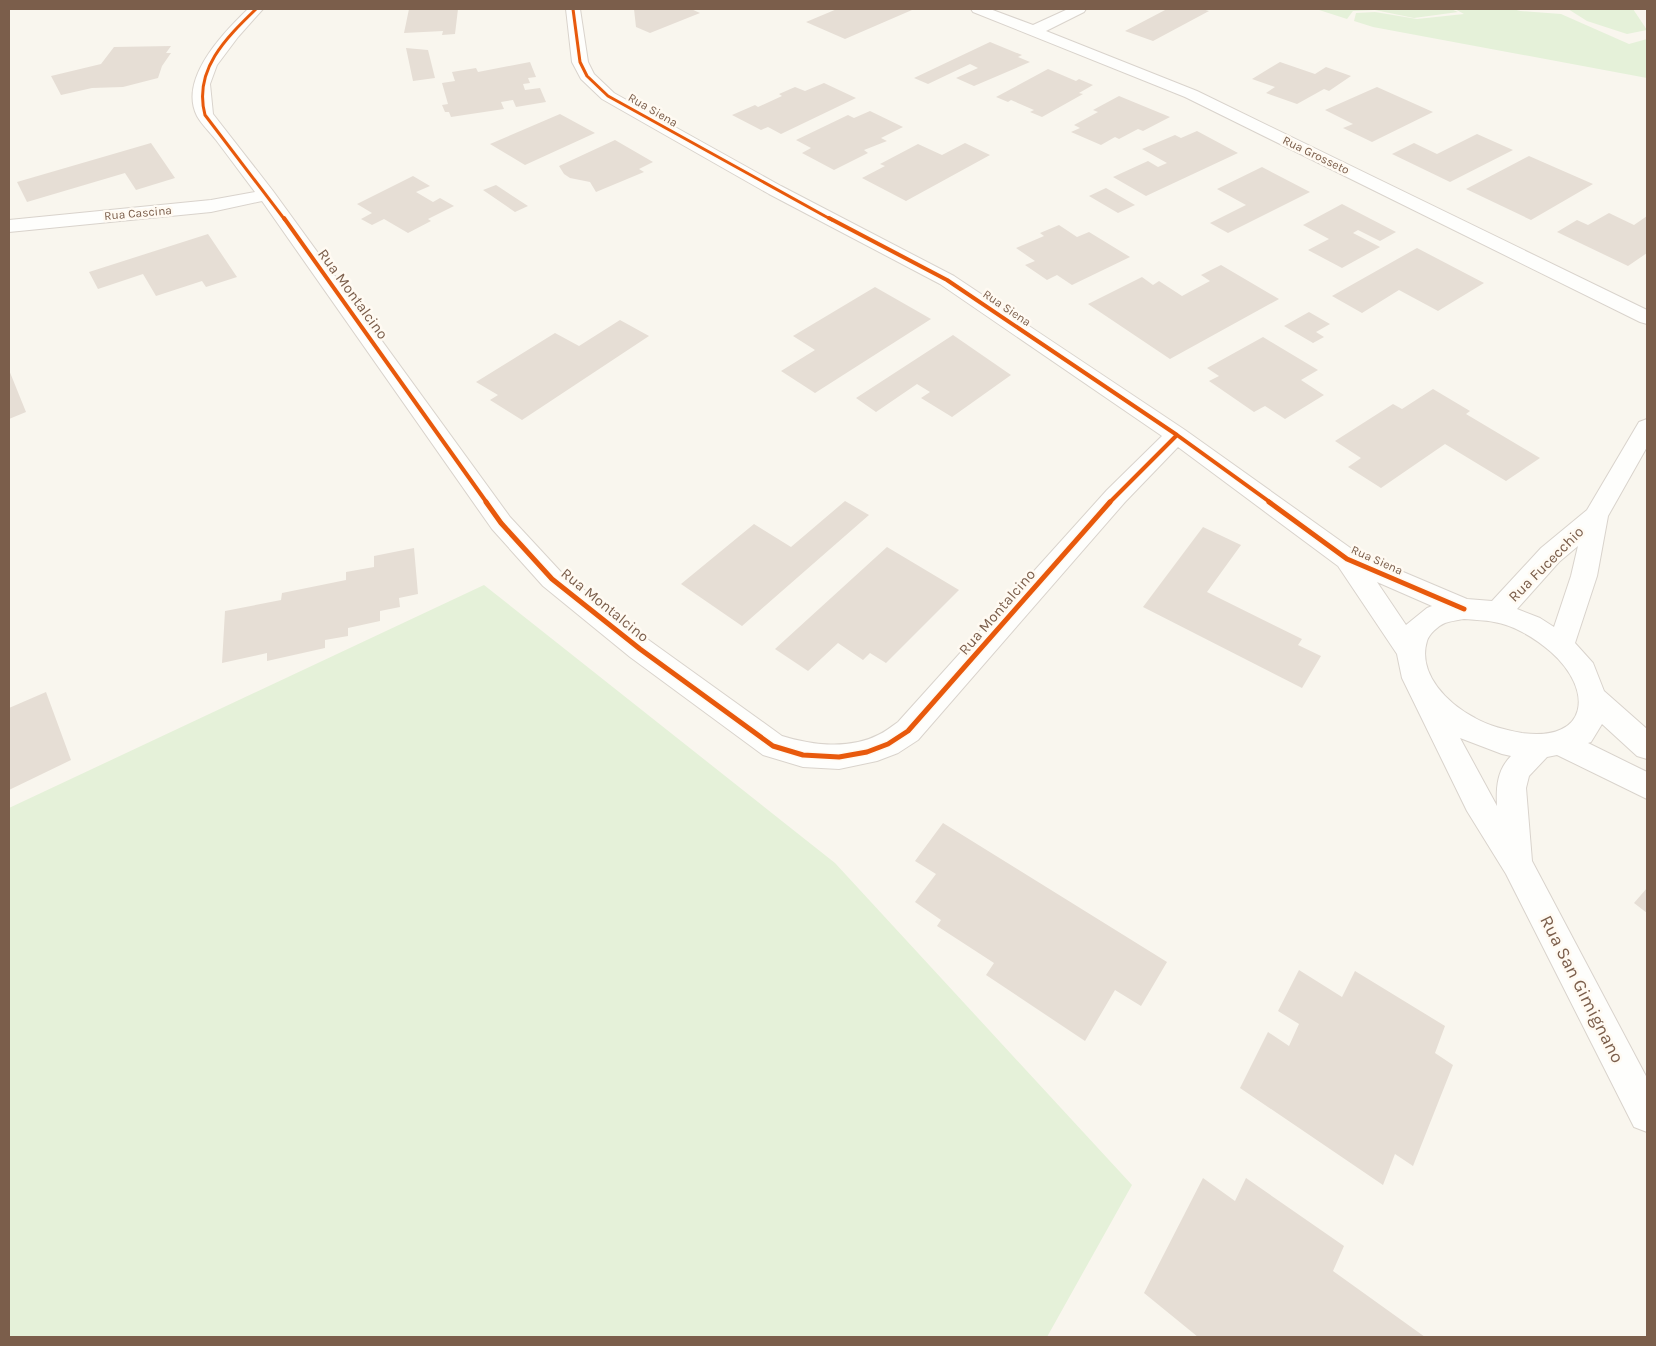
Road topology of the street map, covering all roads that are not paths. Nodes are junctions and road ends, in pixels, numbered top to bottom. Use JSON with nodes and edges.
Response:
{"nodes":[{"id":1,"x":256,"y":9,"type":"edge"},
{"id":2,"x":573,"y":9,"type":"edge"},
{"id":3,"x":978,"y":9,"type":"edge"},
{"id":4,"x":1079,"y":9,"type":"edge"},
{"id":5,"x":1034,"y":31,"type":"junction"},
{"id":6,"x":267,"y":195,"type":"junction"},
{"id":7,"x":9,"y":226,"type":"edge"},
{"id":8,"x":1647,"y":318,"type":"edge"},
{"id":9,"x":1647,"y":427,"type":"edge"},
{"id":10,"x":1177,"y":435,"type":"junction"},
{"id":11,"x":1596,"y":516,"type":"junction"},
{"id":12,"x":1347,"y":559,"type":"junction"},
{"id":13,"x":1464,"y":608,"type":"junction"},
{"id":14,"x":1498,"y":612,"type":"junction"},
{"id":15,"x":1561,"y":645,"type":"junction"},
{"id":16,"x":1413,"y":665,"type":"junction"},
{"id":17,"x":1593,"y":698,"type":"junction"},
{"id":18,"x":1548,"y":744,"type":"junction"},
{"id":19,"x":1647,"y":747,"type":"edge"},
{"id":20,"x":1647,"y":786,"type":"edge"},
{"id":21,"x":1517,"y":864,"type":"junction"},
{"id":22,"x":1647,"y":1114,"type":"edge"}],
"edges":[{"from":1,"to":6,"type":"street","name":"Rua Montalcino"},
{"from":2,"to":10,"type":"street","name":"Rua Siena"},
{"from":3,"to":5,"type":"street","name":"Rua Grosseto"},
{"from":4,"to":5,"type":"street"},
{"from":5,"to":8,"type":"street","name":"Rua Grosseto"},
{"from":6,"to":7,"type":"street","name":"Rua Cascina"},
{"from":6,"to":10,"type":"street","name":"Rua Montalcino"},
{"from":9,"to":11,"type":"street","name":"Rua Fucecchio"},
{"from":10,"to":12,"type":"street","name":"Rua Siena"},
{"from":11,"to":14,"type":"street","name":"Rua Fucecchio"},
{"from":11,"to":15,"type":"street","name":"Rua Fucecchio"},
{"from":12,"to":13,"type":"street","name":"Rua Siena"},
{"from":12,"to":16,"type":"street","name":"Rua Siena"},
{"from":13,"to":14,"type":"street"},
{"from":13,"to":16,"type":"street"},
{"from":14,"to":15,"type":"street"},
{"from":15,"to":17,"type":"street"},
{"from":16,"to":18,"type":"street"},
{"from":16,"to":21,"type":"street","name":"Rua San Gimignano"},
{"from":17,"to":18,"type":"street"},
{"from":17,"to":19,"type":"street"},
{"from":18,"to":20,"type":"street"},
{"from":18,"to":21,"type":"street","name":"Rua San Gimignano"},
{"from":21,"to":22,"type":"street","name":"Rua San Gimignano"}]}
